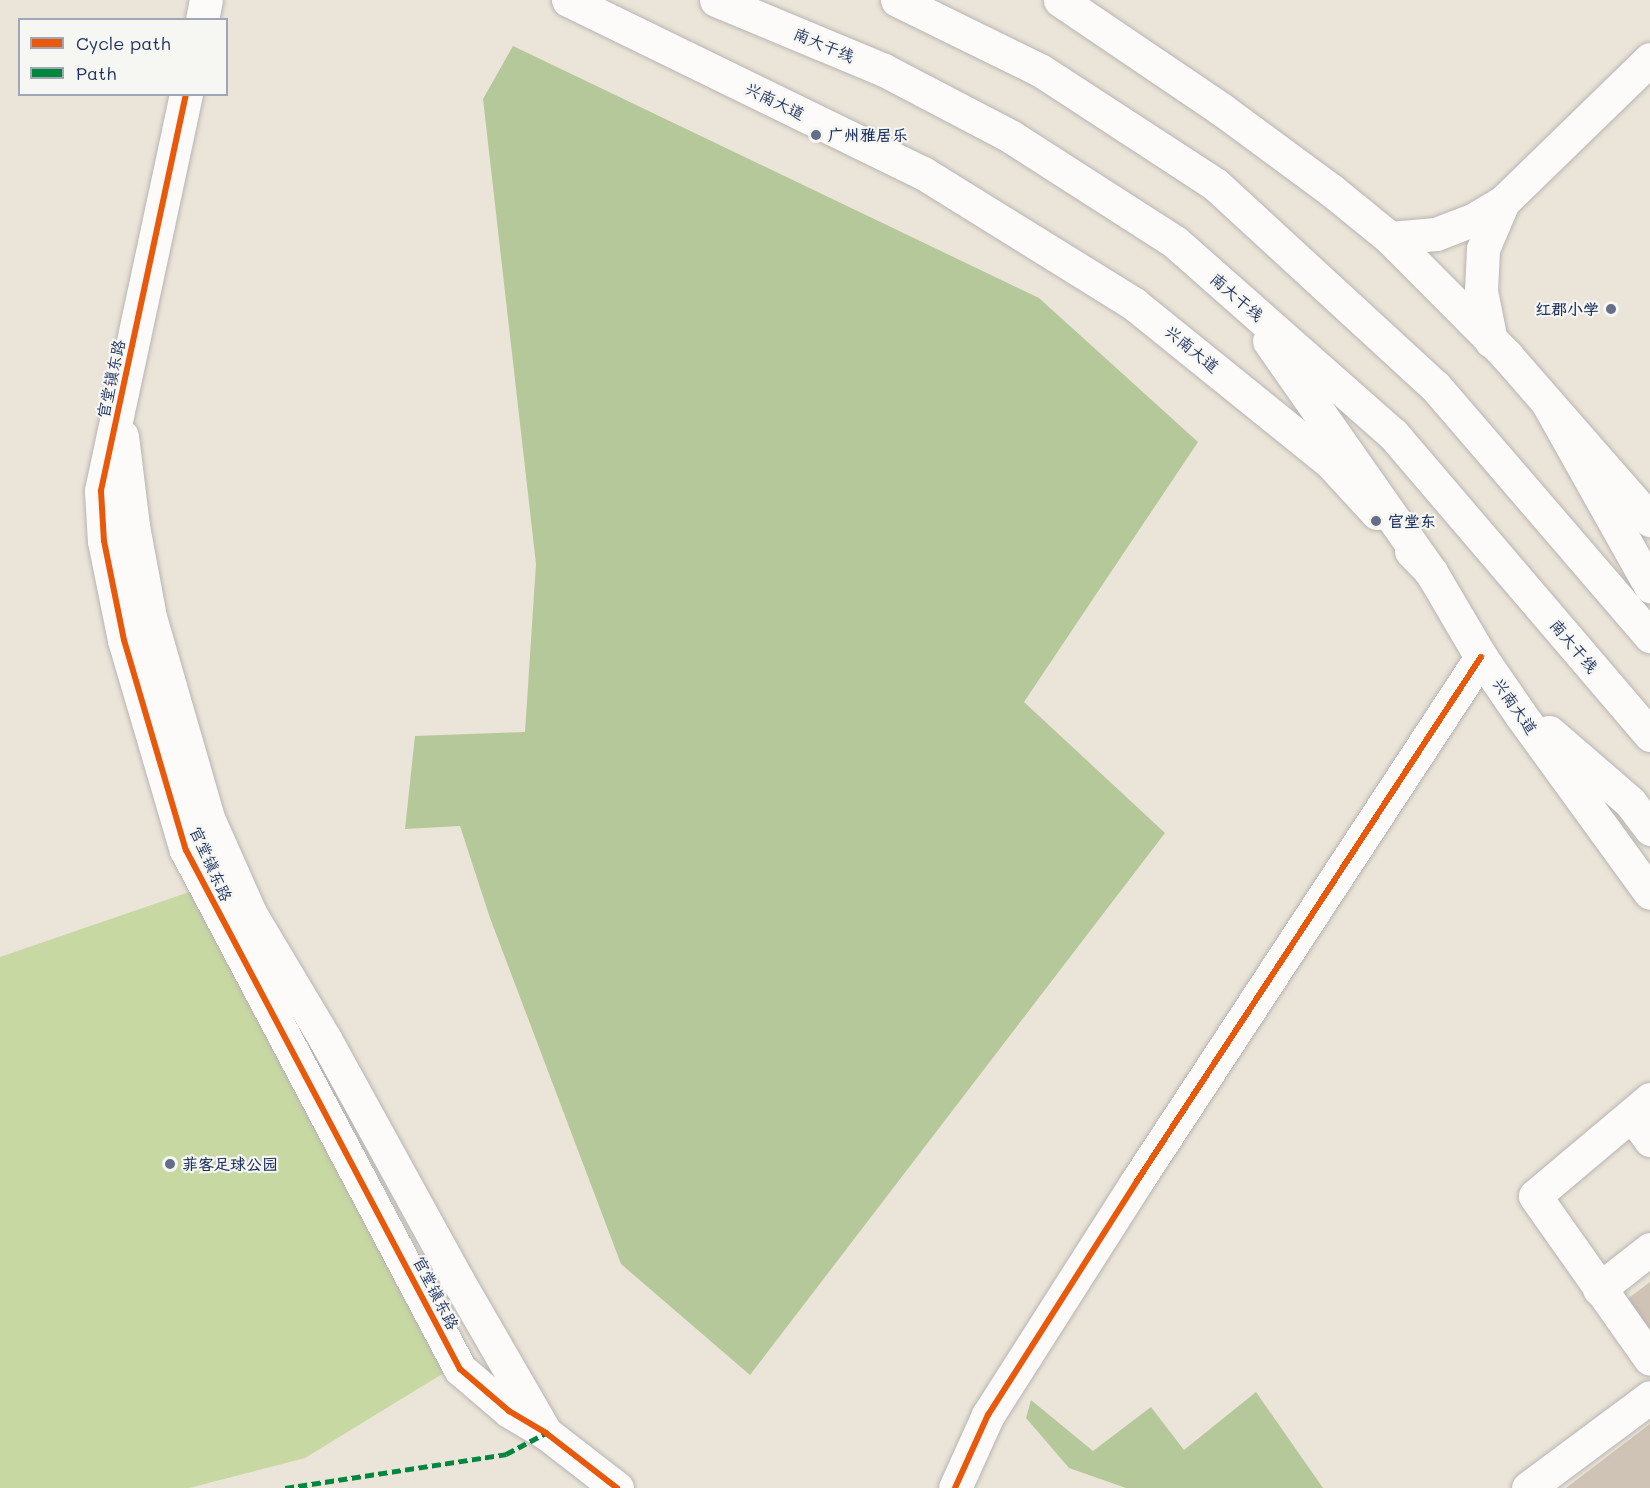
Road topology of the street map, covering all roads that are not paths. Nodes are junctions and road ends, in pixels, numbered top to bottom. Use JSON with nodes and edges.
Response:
{"nodes":[{"id":1,"x":206,"y":0,"type":"edge"},
{"id":2,"x":568,"y":0,"type":"edge"},
{"id":3,"x":613,"y":0,"type":"edge"},
{"id":4,"x":716,"y":0,"type":"edge"},
{"id":5,"x":897,"y":0,"type":"edge"},
{"id":6,"x":1067,"y":2,"type":"edge"},
{"id":7,"x":202,"y":18,"type":"edge"},
{"id":8,"x":641,"y":34,"type":"junction"},
{"id":9,"x":1650,"y":59,"type":"edge"},
{"id":10,"x":186,"y":96,"type":"edge"},
{"id":11,"x":1503,"y":202,"type":"junction"},
{"id":12,"x":1390,"y":238,"type":"junction"},
{"id":13,"x":1239,"y":298,"type":"junction"},
{"id":14,"x":1491,"y":341,"type":"junction"},
{"id":15,"x":1548,"y":404,"type":"junction"},
{"id":16,"x":118,"y":411,"type":"junction"},
{"id":17,"x":1650,"y":519,"type":"edge"},
{"id":18,"x":1431,"y":572,"type":"junction"},
{"id":19,"x":1650,"y":586,"type":"edge"},
{"id":20,"x":1650,"y":636,"type":"edge"},
{"id":21,"x":1480,"y":657,"type":"junction"},
{"id":22,"x":1509,"y":698,"type":"junction"},
{"id":23,"x":1650,"y":735,"type":"edge"},
{"id":24,"x":1650,"y":829,"type":"edge"},
{"id":25,"x":1650,"y":893,"type":"edge"},
{"id":26,"x":1644,"y":1118,"type":"edge"},
{"id":27,"x":1650,"y":1249,"type":"edge"},
{"id":28,"x":1599,"y":1289,"type":"junction"},
{"id":29,"x":1650,"y":1359,"type":"edge"},
{"id":30,"x":1650,"y":1397,"type":"edge"},
{"id":31,"x":546,"y":1433,"type":"junction"},
{"id":32,"x":617,"y":1488,"type":"edge"},
{"id":33,"x":955,"y":1488,"type":"edge"},
{"id":34,"x":1528,"y":1488,"type":"edge"}],
"edges":[{"from":1,"to":7,"type":"main road"},
{"from":2,"to":8,"type":"main road","name":"兴南大道"},
{"from":3,"to":8,"type":"main road"},
{"from":4,"to":13,"type":"main road","name":"南大干线"},
{"from":5,"to":20,"type":"main road"},
{"from":6,"to":12,"type":"main road"},
{"from":8,"to":18,"type":"main road","name":"兴南大道"},
{"from":9,"to":11,"type":"main road"},
{"from":10,"to":16,"type":"main road","name":"官堂镇东路"},
{"from":11,"to":12,"type":"main road"},
{"from":11,"to":14,"type":"main road"},
{"from":12,"to":14,"type":"main road"},
{"from":13,"to":18,"type":"main road"},
{"from":13,"to":23,"type":"main road","name":"南大干线"},
{"from":14,"to":15,"type":"main road"},
{"from":15,"to":17,"type":"main road"},
{"from":15,"to":19,"type":"main road"},
{"from":16,"to":31,"type":"main road","name":"官堂镇东路"},
{"from":16,"to":31,"type":"main road","name":"官堂镇东路"},
{"from":18,"to":21,"type":"main road","name":"兴南大道"},
{"from":21,"to":22,"type":"main road","name":"兴南大道"},
{"from":21,"to":33,"type":"main road"},
{"from":22,"to":24,"type":"main road"},
{"from":22,"to":25,"type":"main road","name":"兴南大道"},
{"from":26,"to":28,"type":"main road"},
{"from":27,"to":28,"type":"main road"},
{"from":28,"to":29,"type":"main road"},
{"from":30,"to":34,"type":"main road"},
{"from":31,"to":32,"type":"main road","name":"官堂镇东路"}]}
